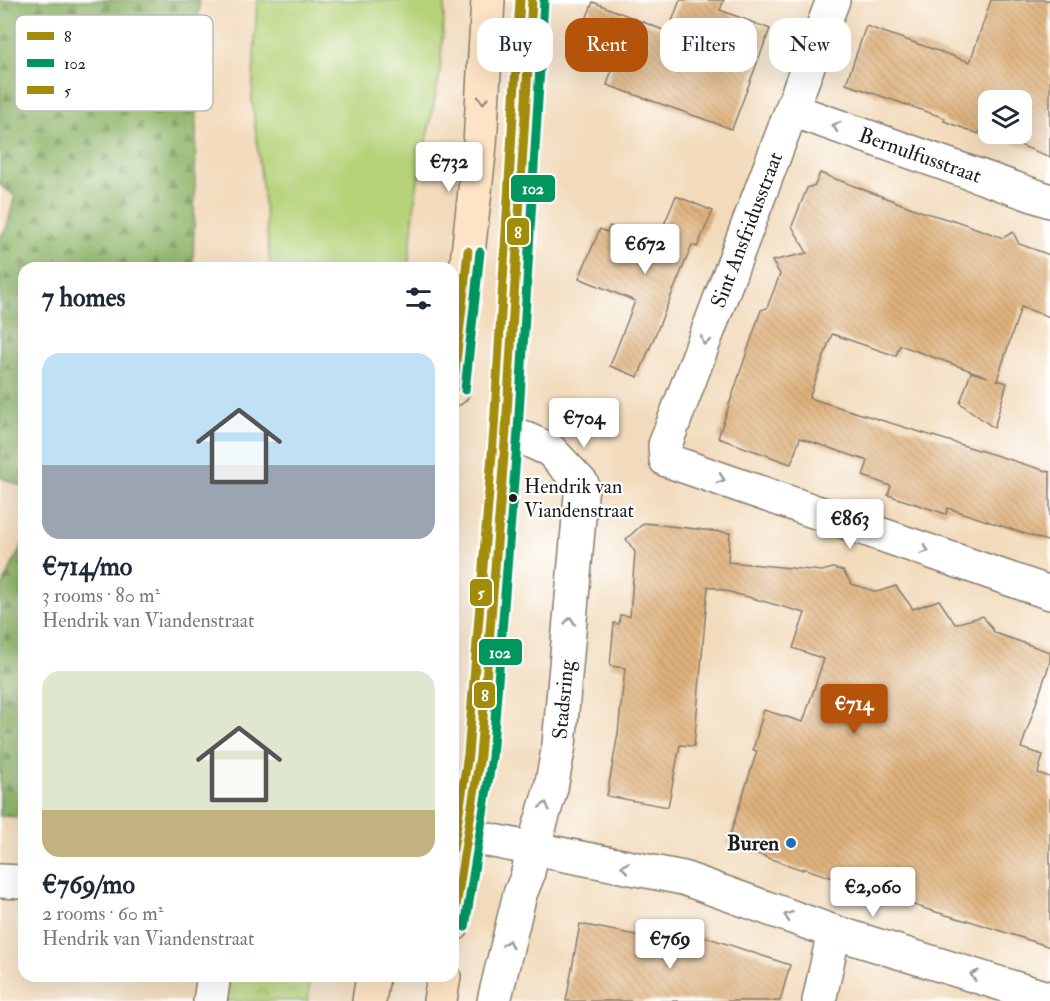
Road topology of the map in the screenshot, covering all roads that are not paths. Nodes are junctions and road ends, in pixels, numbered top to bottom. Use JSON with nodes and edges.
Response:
{"nodes":[{"id":1,"x":488,"y":0,"type":"edge"},
{"id":2,"x":531,"y":0,"type":"edge"},
{"id":3,"x":833,"y":0,"type":"edge"},
{"id":4,"x":792,"y":110,"type":"junction"},
{"id":5,"x":1050,"y":201,"type":"edge"},
{"id":6,"x":459,"y":335,"type":"edge"},
{"id":7,"x":506,"y":430,"type":"junction"},
{"id":8,"x":1050,"y":593,"type":"edge"},
{"id":9,"x":459,"y":838,"type":"edge"},
{"id":10,"x":459,"y":842,"type":"edge"},
{"id":11,"x":533,"y":849,"type":"junction"},
{"id":12,"x":0,"y":881,"type":"edge"},
{"id":13,"x":18,"y":882,"type":"edge"},
{"id":14,"x":834,"y":932,"type":"junction"},
{"id":15,"x":213,"y":982,"type":"edge"},
{"id":16,"x":371,"y":982,"type":"edge"},
{"id":17,"x":443,"y":982,"type":"edge"},
{"id":18,"x":1050,"y":999,"type":"edge"},
{"id":19,"x":210,"y":1001,"type":"edge"},
{"id":20,"x":369,"y":1001,"type":"edge"},
{"id":21,"x":440,"y":1001,"type":"edge"},
{"id":22,"x":494,"y":1001,"type":"edge"},
{"id":23,"x":819,"y":1001,"type":"edge"}],
"edges":[{"from":1,"to":6,"type":"main road","one_way":true},
{"from":2,"to":7,"type":"main road"},
{"from":3,"to":4,"type":"street","name":"Sint Ansfridusstraat"},
{"from":5,"to":4,"type":"street","name":"Bernulfusstraat","one_way":true},
{"from":4,"to":8,"type":"street","name":"Sint Ansfridusstraat","one_way":true},
{"from":7,"to":9,"type":"main road"},
{"from":11,"to":7,"type":"street","name":"Stadsring","one_way":true},
{"from":10,"to":11,"type":"street"},
{"from":14,"to":11,"type":"street","one_way":true},
{"from":22,"to":11,"type":"street","name":"Stadsring","one_way":true},
{"from":12,"to":13,"type":"street"},
{"from":18,"to":14,"type":"street","one_way":true},
{"from":14,"to":23,"type":"street"},
{"from":15,"to":19,"type":"street"},
{"from":16,"to":20,"type":"main road"},
{"from":17,"to":21,"type":"main road"}]}
